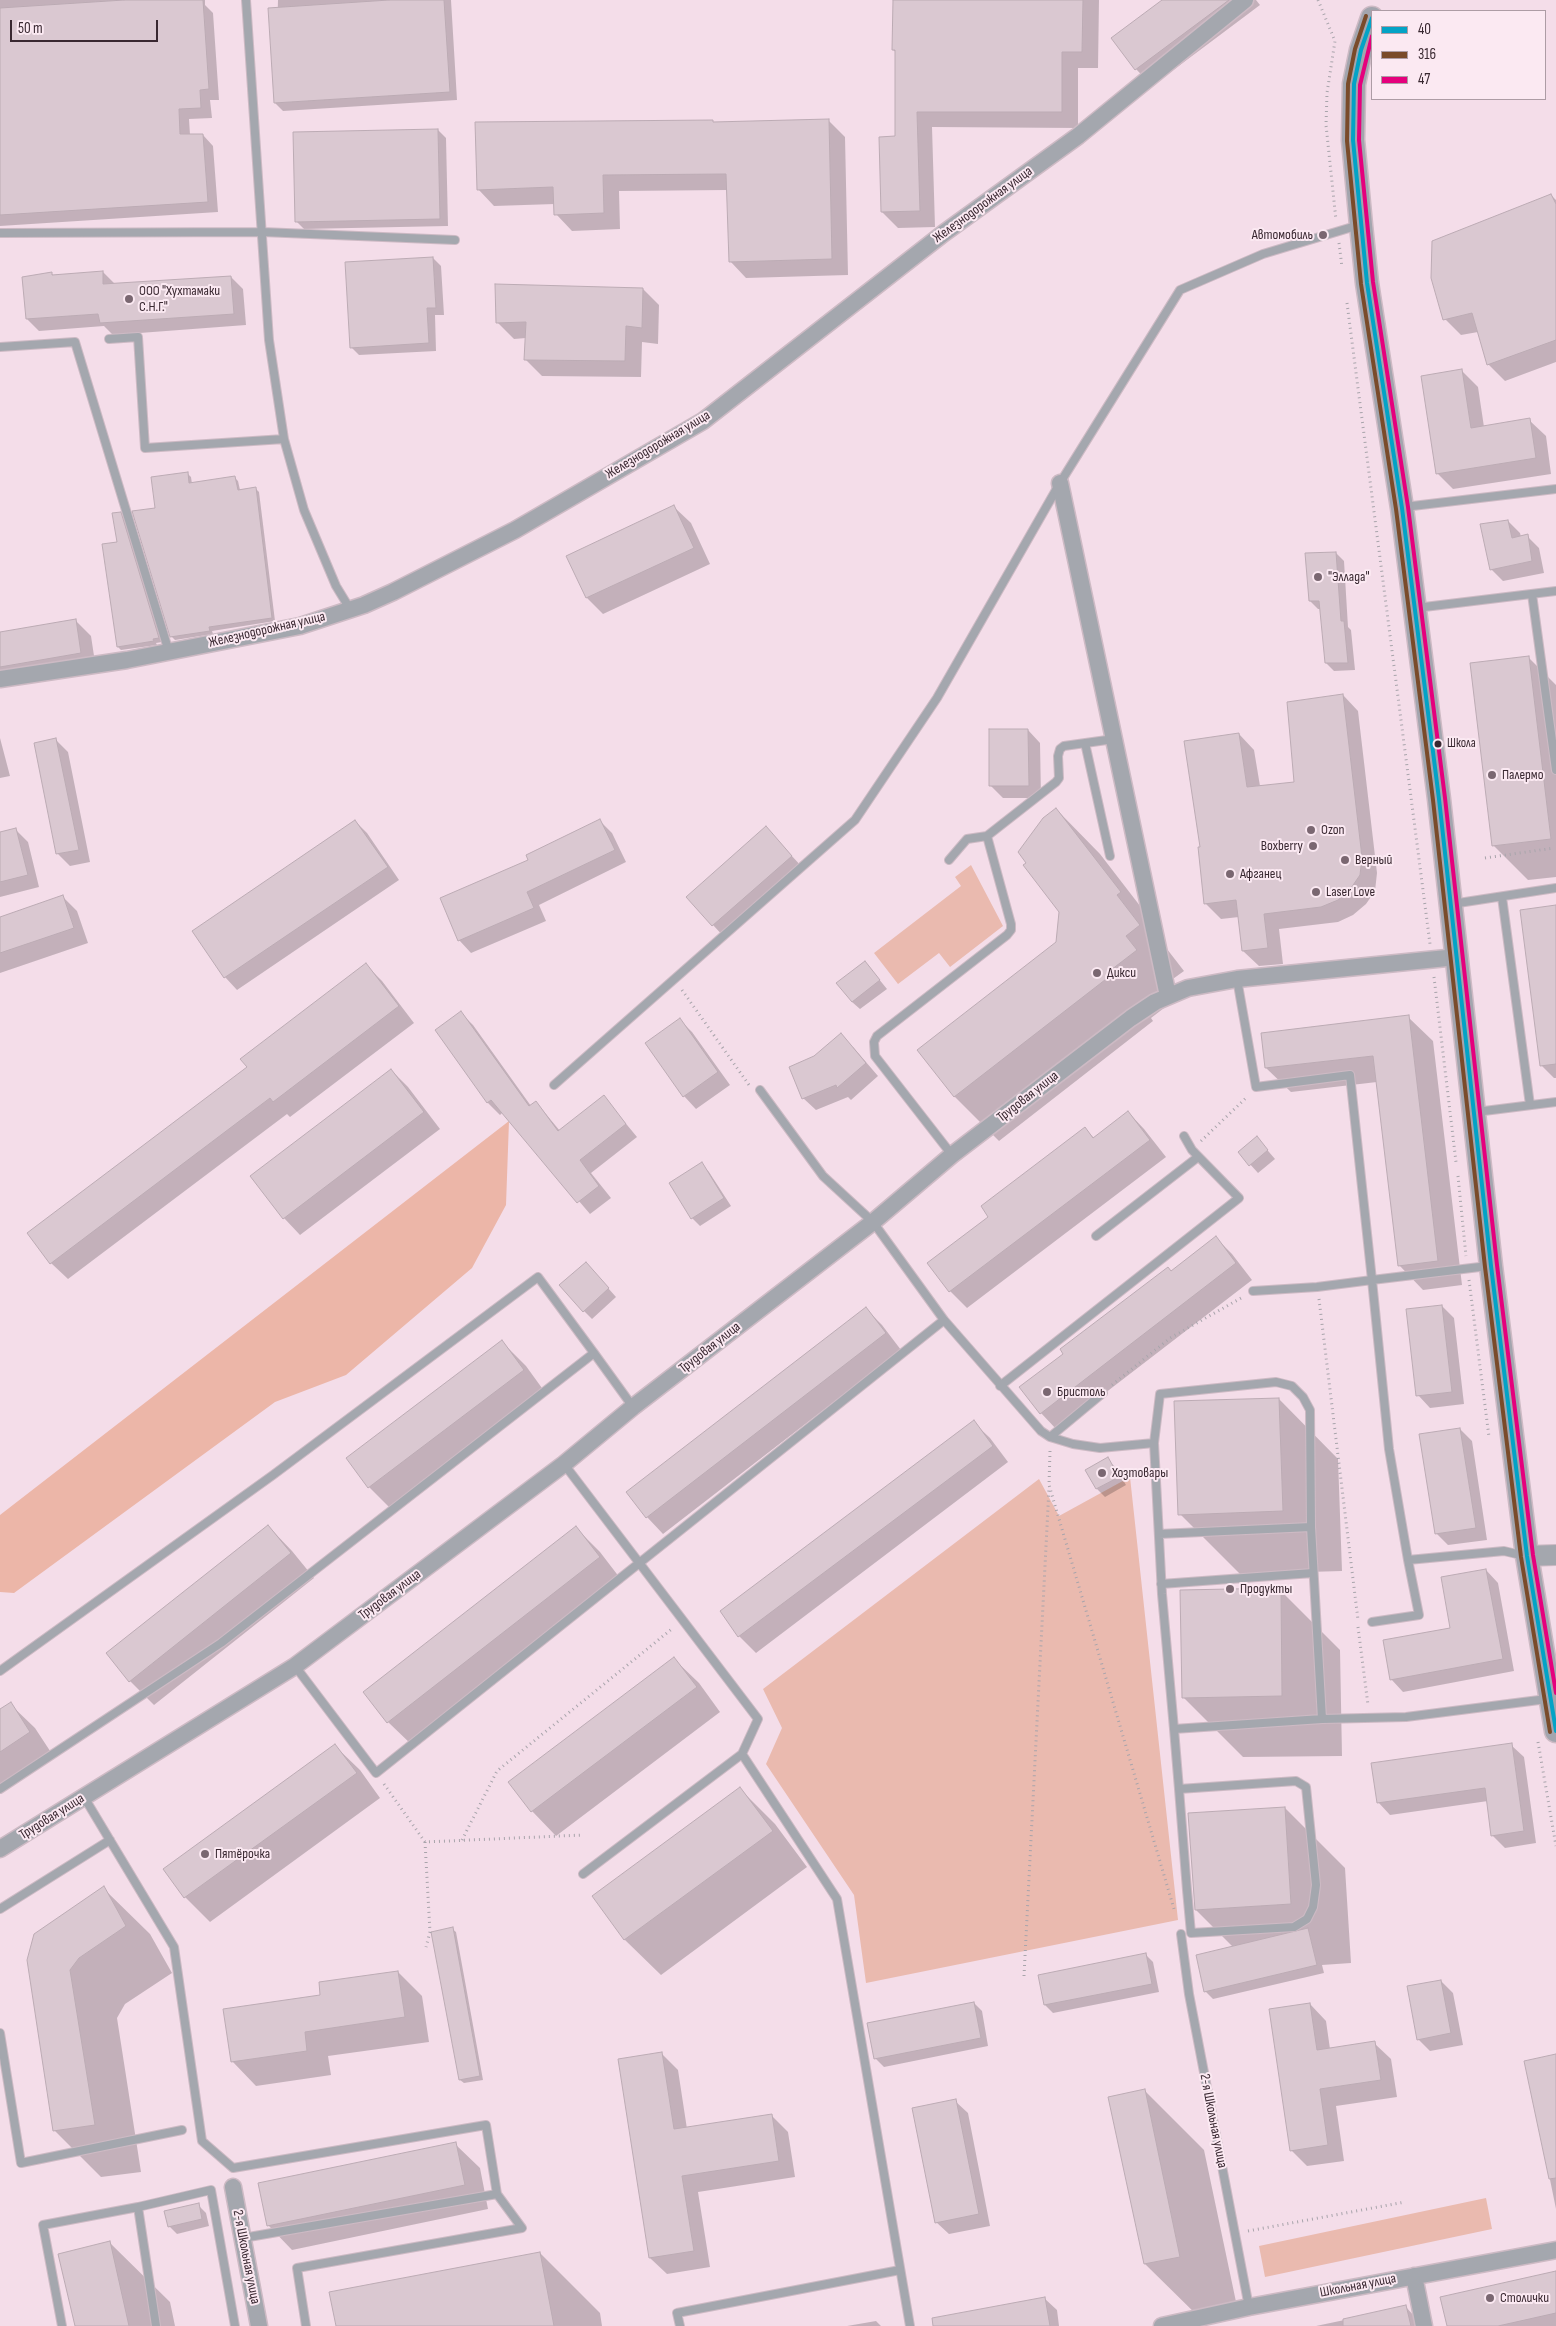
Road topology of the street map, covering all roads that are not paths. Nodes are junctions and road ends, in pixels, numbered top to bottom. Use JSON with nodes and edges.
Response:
{"nodes":[{"id":1,"x":246,"y":0,"type":"edge"},
{"id":2,"x":1245,"y":0,"type":"edge"},
{"id":3,"x":1371,"y":21,"type":"edge"},
{"id":4,"x":1360,"y":225,"type":"junction"},
{"id":5,"x":262,"y":232,"type":"junction"},
{"id":6,"x":0,"y":233,"type":"edge"},
{"id":7,"x":455,"y":240,"type":"dead end"},
{"id":8,"x":109,"y":340,"type":"dead end"},
{"id":9,"x":0,"y":347,"type":"edge"},
{"id":10,"x":284,"y":439,"type":"junction"},
{"id":11,"x":1060,"y":483,"type":"junction"},
{"id":12,"x":1556,"y":489,"type":"edge"},
{"id":13,"x":1402,"y":508,"type":"junction"},
{"id":14,"x":1556,"y":591,"type":"edge"},
{"id":15,"x":1532,"y":594,"type":"junction"},
{"id":16,"x":1414,"y":608,"type":"junction"},
{"id":17,"x":350,"y":609,"type":"junction"},
{"id":18,"x":169,"y":652,"type":"junction"},
{"id":19,"x":0,"y":679,"type":"edge"},
{"id":20,"x":1114,"y":739,"type":"junction"},
{"id":21,"x":1085,"y":743,"type":"junction"},
{"id":22,"x":1556,"y":770,"type":"edge"},
{"id":23,"x":987,"y":836,"type":"junction"},
{"id":24,"x":1110,"y":856,"type":"dead end"},
{"id":25,"x":949,"y":860,"type":"dead end"},
{"id":26,"x":1556,"y":888,"type":"edge"},
{"id":27,"x":1502,"y":897,"type":"junction"},
{"id":28,"x":1451,"y":904,"type":"junction"},
{"id":29,"x":1458,"y":957,"type":"junction"},
{"id":30,"x":1237,"y":979,"type":"junction"},
{"id":31,"x":1168,"y":996,"type":"junction"},
{"id":32,"x":554,"y":1085,"type":"dead end"},
{"id":33,"x":760,"y":1090,"type":"dead end"},
{"id":34,"x":1556,"y":1102,"type":"edge"},
{"id":35,"x":1530,"y":1105,"type":"junction"},
{"id":36,"x":1474,"y":1112,"type":"junction"},
{"id":37,"x":1184,"y":1136,"type":"dead end"},
{"id":38,"x":952,"y":1156,"type":"junction"},
{"id":39,"x":1198,"y":1156,"type":"junction"},
{"id":40,"x":873,"y":1222,"type":"junction"},
{"id":41,"x":1096,"y":1236,"type":"dead end"},
{"id":42,"x":1490,"y":1266,"type":"junction"},
{"id":43,"x":1372,"y":1280,"type":"junction"},
{"id":44,"x":1253,"y":1291,"type":"road end"},
{"id":45,"x":944,"y":1320,"type":"junction"},
{"id":46,"x":594,"y":1353,"type":"junction"},
{"id":47,"x":1000,"y":1386,"type":"junction"},
{"id":48,"x":1103,"y":1393,"type":"road end"},
{"id":49,"x":633,"y":1407,"type":"junction"},
{"id":50,"x":1050,"y":1437,"type":"junction"},
{"id":51,"x":1154,"y":1443,"type":"junction"},
{"id":52,"x":564,"y":1464,"type":"junction"},
{"id":53,"x":1310,"y":1527,"type":"junction"},
{"id":54,"x":1159,"y":1534,"type":"junction"},
{"id":55,"x":1556,"y":1555,"type":"edge"},
{"id":56,"x":1527,"y":1556,"type":"junction"},
{"id":57,"x":1408,"y":1560,"type":"junction"},
{"id":58,"x":638,"y":1563,"type":"junction"},
{"id":59,"x":1313,"y":1573,"type":"junction"},
{"id":60,"x":1161,"y":1584,"type":"junction"},
{"id":61,"x":1372,"y":1622,"type":"dead end"},
{"id":62,"x":295,"y":1666,"type":"junction"},
{"id":63,"x":0,"y":1671,"type":"edge"},
{"id":64,"x":1549,"y":1698,"type":"junction"},
{"id":65,"x":1322,"y":1719,"type":"junction"},
{"id":66,"x":1174,"y":1728,"type":"junction"},
{"id":67,"x":1547,"y":1735,"type":"edge"},
{"id":68,"x":742,"y":1754,"type":"junction"},
{"id":69,"x":0,"y":1789,"type":"edge"},
{"id":70,"x":1179,"y":1789,"type":"junction"},
{"id":71,"x":84,"y":1797,"type":"junction"},
{"id":72,"x":110,"y":1840,"type":"junction"},
{"id":73,"x":0,"y":1849,"type":"edge"},
{"id":74,"x":583,"y":1874,"type":"dead end"},
{"id":75,"x":0,"y":1910,"type":"edge"},
{"id":76,"x":1181,"y":1934,"type":"road end"},
{"id":77,"x":0,"y":2032,"type":"edge"},
{"id":78,"x":182,"y":2130,"type":"dead end"},
{"id":79,"x":233,"y":2187,"type":"dead end"},
{"id":80,"x":497,"y":2194,"type":"junction"},
{"id":81,"x":138,"y":2208,"type":"junction"},
{"id":82,"x":243,"y":2238,"type":"junction"},
{"id":83,"x":1556,"y":2250,"type":"edge"},
{"id":84,"x":900,"y":2270,"type":"junction"},
{"id":85,"x":1414,"y":2276,"type":"junction"},
{"id":86,"x":1249,"y":2307,"type":"junction"},
{"id":87,"x":62,"y":2326,"type":"edge"},
{"id":88,"x":156,"y":2326,"type":"edge"},
{"id":89,"x":235,"y":2326,"type":"edge"},
{"id":90,"x":259,"y":2326,"type":"edge"},
{"id":91,"x":306,"y":2326,"type":"edge"},
{"id":92,"x":680,"y":2326,"type":"edge"},
{"id":93,"x":910,"y":2326,"type":"edge"},
{"id":94,"x":1162,"y":2326,"type":"edge"},
{"id":95,"x":1424,"y":2326,"type":"edge"}],
"edges":[{"from":1,"to":5,"type":"lane"},
{"from":2,"to":17,"type":"street","name":"Железнодорожная улица"},
{"from":3,"to":4,"type":"main road"},
{"from":4,"to":11,"type":"lane"},
{"from":4,"to":13,"type":"main road"},
{"from":5,"to":6,"type":"lane"},
{"from":5,"to":7,"type":"lane"},
{"from":5,"to":10,"type":"lane"},
{"from":8,"to":10,"type":"lane"},
{"from":9,"to":18,"type":"lane"},
{"from":10,"to":17,"type":"lane"},
{"from":11,"to":20,"type":"street"},
{"from":11,"to":32,"type":"lane"},
{"from":12,"to":13,"type":"lane"},
{"from":13,"to":16,"type":"main road"},
{"from":14,"to":15,"type":"lane"},
{"from":15,"to":16,"type":"lane"},
{"from":15,"to":22,"type":"lane"},
{"from":16,"to":28,"type":"main road"},
{"from":17,"to":18,"type":"street","name":"Железнодорожная улица"},
{"from":18,"to":19,"type":"street","name":"Железнодорожная улица"},
{"from":20,"to":21,"type":"lane"},
{"from":20,"to":31,"type":"street"},
{"from":21,"to":23,"type":"lane"},
{"from":21,"to":24,"type":"lane"},
{"from":23,"to":25,"type":"lane"},
{"from":23,"to":38,"type":"lane"},
{"from":26,"to":27,"type":"lane"},
{"from":27,"to":28,"type":"lane"},
{"from":27,"to":35,"type":"lane"},
{"from":28,"to":29,"type":"main road"},
{"from":29,"to":30,"type":"street","name":"Трудовая улица"},
{"from":29,"to":36,"type":"main road"},
{"from":30,"to":31,"type":"street","name":"Трудовая улица"},
{"from":30,"to":43,"type":"lane"},
{"from":31,"to":38,"type":"street","name":"Трудовая улица"},
{"from":33,"to":40,"type":"lane"},
{"from":34,"to":35,"type":"lane"},
{"from":35,"to":36,"type":"lane"},
{"from":36,"to":42,"type":"main road"},
{"from":37,"to":39,"type":"lane"},
{"from":38,"to":40,"type":"street","name":"Трудовая улица"},
{"from":39,"to":41,"type":"lane"},
{"from":39,"to":47,"type":"lane"},
{"from":40,"to":45,"type":"lane"},
{"from":40,"to":49,"type":"street","name":"Трудовая улица"},
{"from":42,"to":43,"type":"lane"},
{"from":42,"to":56,"type":"main road"},
{"from":43,"to":44,"type":"lane"},
{"from":43,"to":57,"type":"lane"},
{"from":45,"to":47,"type":"lane"},
{"from":45,"to":58,"type":"lane"},
{"from":46,"to":49,"type":"lane"},
{"from":46,"to":63,"type":"lane"},
{"from":46,"to":69,"type":"lane"},
{"from":47,"to":50,"type":"lane"},
{"from":48,"to":50,"type":"lane"},
{"from":49,"to":52,"type":"street","name":"Трудовая улица"},
{"from":50,"to":51,"type":"lane"},
{"from":51,"to":53,"type":"lane"},
{"from":51,"to":54,"type":"lane"},
{"from":52,"to":58,"type":"lane"},
{"from":52,"to":62,"type":"street","name":"Трудовая улица"},
{"from":53,"to":54,"type":"lane"},
{"from":53,"to":59,"type":"lane"},
{"from":54,"to":60,"type":"lane"},
{"from":55,"to":56,"type":"street"},
{"from":56,"to":57,"type":"lane"},
{"from":56,"to":64,"type":"main road"},
{"from":57,"to":61,"type":"lane"},
{"from":58,"to":62,"type":"lane"},
{"from":58,"to":68,"type":"lane"},
{"from":59,"to":60,"type":"lane"},
{"from":59,"to":65,"type":"lane"},
{"from":60,"to":66,"type":"lane"},
{"from":62,"to":71,"type":"street","name":"Трудовая улица"},
{"from":64,"to":65,"type":"lane"},
{"from":64,"to":67,"type":"main road"},
{"from":65,"to":66,"type":"lane"},
{"from":66,"to":70,"type":"lane"},
{"from":68,"to":74,"type":"lane"},
{"from":68,"to":84,"type":"lane"},
{"from":70,"to":70,"type":"lane"},
{"from":71,"to":72,"type":"lane"},
{"from":71,"to":73,"type":"street","name":"Трудовая улица"},
{"from":72,"to":75,"type":"lane"},
{"from":72,"to":80,"type":"lane"},
{"from":76,"to":86,"type":"lane","name":"2-я Школьная улица"},
{"from":77,"to":78,"type":"lane"},
{"from":79,"to":82,"type":"street","name":"2-я Школьная улица"},
{"from":80,"to":82,"type":"lane"},
{"from":80,"to":91,"type":"lane"},
{"from":81,"to":87,"type":"lane"},
{"from":81,"to":88,"type":"lane"},
{"from":81,"to":89,"type":"lane"},
{"from":82,"to":90,"type":"street","name":"2-я Школьная улица"},
{"from":83,"to":85,"type":"street","name":"Школьная улица"},
{"from":84,"to":92,"type":"lane"},
{"from":84,"to":93,"type":"lane"},
{"from":85,"to":86,"type":"street","name":"Школьная улица"},
{"from":85,"to":95,"type":"street"},
{"from":86,"to":94,"type":"street","name":"Школьная улица"}]}
